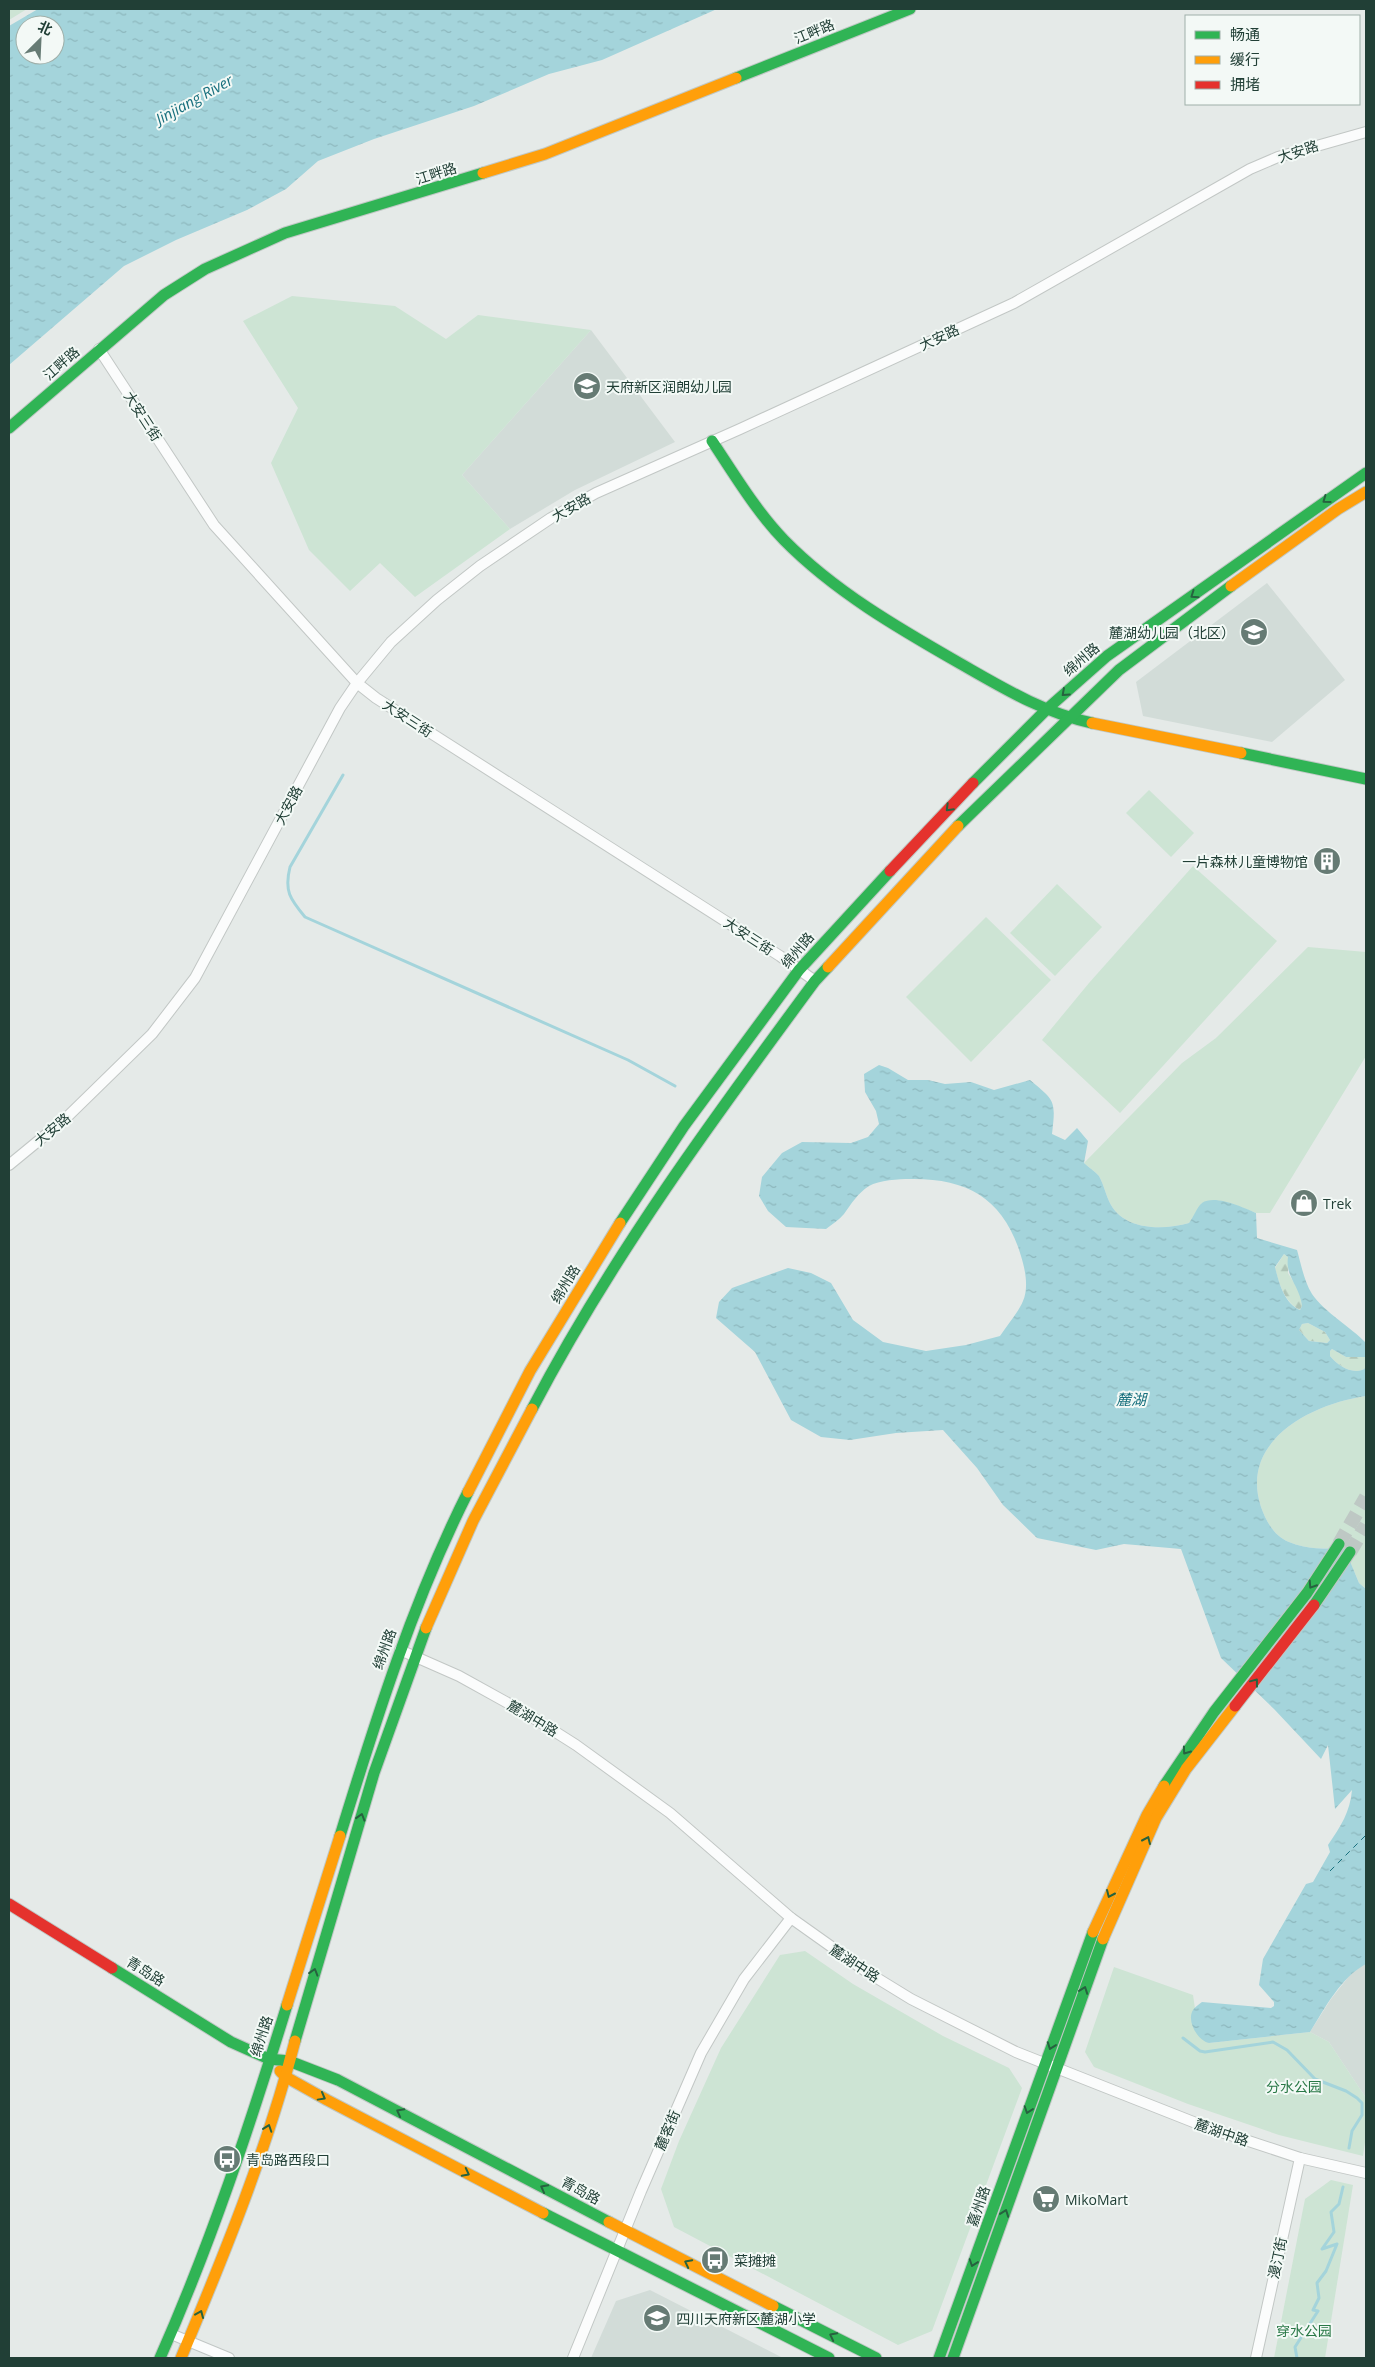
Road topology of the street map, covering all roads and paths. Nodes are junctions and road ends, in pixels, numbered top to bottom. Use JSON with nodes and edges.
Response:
{"nodes":[{"id":1,"x":910,"y":9,"type":"edge"},
{"id":2,"x":1366,"y":132,"type":"edge"},
{"id":3,"x":100,"y":349,"type":"junction"},
{"id":4,"x":9,"y":428,"type":"edge"},
{"id":5,"x":712,"y":441,"type":"junction"},
{"id":6,"x":1366,"y":473,"type":"edge"},
{"id":7,"x":1354,"y":480,"type":"junction"},
{"id":8,"x":1366,"y":493,"type":"edge"},
{"id":9,"x":357,"y":683,"type":"junction"},
{"id":10,"x":1047,"y":709,"type":"junction"},
{"id":11,"x":1069,"y":718,"type":"junction"},
{"id":12,"x":1366,"y":779,"type":"edge"},
{"id":13,"x":798,"y":970,"type":"junction"},
{"id":14,"x":815,"y":981,"type":"junction"},
{"id":15,"x":9,"y":1165,"type":"edge"},
{"id":16,"x":1339,"y":1544,"type":"tunnel mouth"},
{"id":17,"x":1350,"y":1552,"type":"tunnel mouth"},
{"id":18,"x":400,"y":1650,"type":"junction"},
{"id":19,"x":414,"y":1656,"type":"junction"},
{"id":20,"x":9,"y":1904,"type":"edge"},
{"id":21,"x":791,"y":1918,"type":"junction"},
{"id":22,"x":269,"y":2059,"type":"junction"},
{"id":23,"x":289,"y":2061,"type":"junction"},
{"id":24,"x":1044,"y":2064,"type":"junction"},
{"id":25,"x":1056,"y":2069,"type":"junction"},
{"id":26,"x":286,"y":2077,"type":"junction"},
{"id":27,"x":1300,"y":2158,"type":"junction"},
{"id":28,"x":1366,"y":2173,"type":"edge"},
{"id":29,"x":626,"y":2230,"type":"junction"},
{"id":30,"x":617,"y":2252,"type":"junction"},
{"id":31,"x":171,"y":2334,"type":"junction"},
{"id":32,"x":188,"y":2342,"type":"junction"},
{"id":33,"x":160,"y":2358,"type":"edge"},
{"id":34,"x":181,"y":2358,"type":"edge"},
{"id":35,"x":229,"y":2358,"type":"edge"},
{"id":36,"x":573,"y":2358,"type":"edge"},
{"id":37,"x":829,"y":2358,"type":"edge"},
{"id":38,"x":876,"y":2358,"type":"edge"},
{"id":39,"x":939,"y":2358,"type":"edge"},
{"id":40,"x":953,"y":2358,"type":"edge"},
{"id":41,"x":1256,"y":2358,"type":"edge"}],
"edges":[{"from":1,"to":3,"type":"main road","name":"江畔路"},
{"from":2,"to":5,"type":"street","name":"大安路"},
{"from":3,"to":4,"type":"main road","name":"江畔路"},
{"from":3,"to":9,"type":"street","name":"大安三街"},
{"from":5,"to":9,"type":"street","name":"大安路"},
{"from":5,"to":10,"type":"main road"},
{"from":6,"to":7,"type":"main road","name":"绵州路"},
{"from":7,"to":8,"type":"street"},
{"from":7,"to":10,"type":"main road","name":"绵州路","one_way":true},
{"from":8,"to":11,"type":"main road"},
{"from":9,"to":13,"type":"street","name":"大安三街"},
{"from":9,"to":15,"type":"street","name":"大安路"},
{"from":10,"to":11,"type":"main road"},
{"from":10,"to":13,"type":"main road","name":"绵州路","one_way":true},
{"from":11,"to":12,"type":"main road"},
{"from":11,"to":14,"type":"main road"},
{"from":13,"to":14,"type":"street","name":"大安三街"},
{"from":13,"to":18,"type":"main road","name":"绵州路"},
{"from":14,"to":19,"type":"main road"},
{"from":16,"to":24,"type":"main road","name":"嘉州路","one_way":true},
{"from":25,"to":17,"type":"main road","name":"嘉州路","one_way":true},
{"from":18,"to":19,"type":"street","name":"麓湖中路"},
{"from":18,"to":22,"type":"main road","name":"绵州路"},
{"from":19,"to":21,"type":"street","name":"麓湖中路"},
{"from":23,"to":19,"type":"main road","one_way":true},
{"from":20,"to":22,"type":"main road","name":"青岛路"},
{"from":21,"to":24,"type":"street","name":"麓湖中路"},
{"from":21,"to":29,"type":"street","name":"麓客街"},
{"from":22,"to":23,"type":"main road","name":"青岛路"},
{"from":22,"to":26,"type":"main road","name":"青岛路"},
{"from":22,"to":31,"type":"main road","name":"绵州路"},
{"from":23,"to":26,"type":"main road"},
{"from":29,"to":23,"type":"main road","name":"青岛路","one_way":true},
{"from":24,"to":25,"type":"street","name":"麓湖中路"},
{"from":24,"to":39,"type":"main road","name":"嘉州路","one_way":true},
{"from":25,"to":27,"type":"street","name":"麓湖中路"},
{"from":40,"to":25,"type":"main road","name":"嘉州路","one_way":true},
{"from":26,"to":30,"type":"main road","name":"青岛路","one_way":true},
{"from":32,"to":26,"type":"main road","one_way":true},
{"from":27,"to":28,"type":"street","name":"麓湖中路"},
{"from":27,"to":41,"type":"street","name":"漫汀街"},
{"from":29,"to":30,"type":"street","name":"麓客街"},
{"from":38,"to":29,"type":"main road","name":"青岛路","one_way":true},
{"from":30,"to":36,"type":"street","name":"麓客街"},
{"from":30,"to":37,"type":"main road","name":"青岛路"},
{"from":31,"to":32,"type":"street"},
{"from":31,"to":33,"type":"main road","name":"绵州路"},
{"from":32,"to":34,"type":"main road"},
{"from":32,"to":35,"type":"street"}]}
